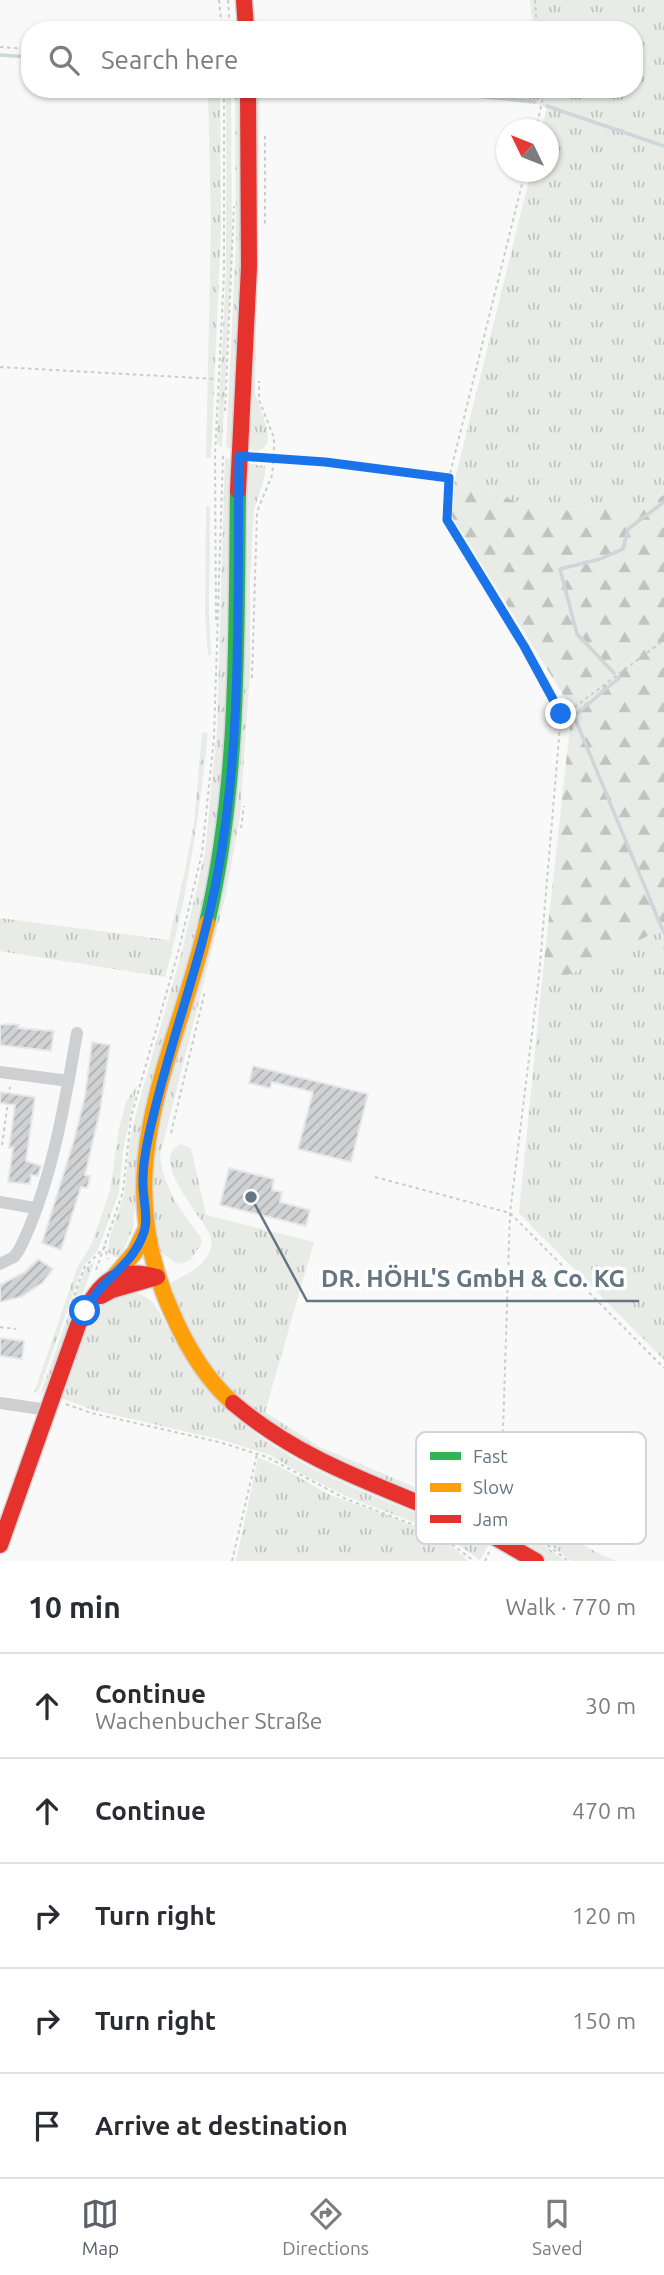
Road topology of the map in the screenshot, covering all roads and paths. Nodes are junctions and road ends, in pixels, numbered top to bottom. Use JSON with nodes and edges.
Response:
{"nodes":[{"id":1,"x":219,"y":0,"type":"edge"},
{"id":2,"x":228,"y":0,"type":"edge"},
{"id":3,"x":244,"y":0,"type":"edge"},
{"id":4,"x":535,"y":0,"type":"edge"},
{"id":5,"x":221,"y":21,"type":"edge"},
{"id":6,"x":229,"y":21,"type":"edge"},
{"id":7,"x":245,"y":21,"type":"edge"},
{"id":8,"x":536,"y":21,"type":"edge"},
{"id":9,"x":0,"y":47,"type":"edge"},
{"id":10,"x":21,"y":48,"type":"edge"},
{"id":11,"x":223,"y":98,"type":"edge"},
{"id":12,"x":248,"y":98,"type":"edge"},
{"id":13,"x":543,"y":98,"type":"edge"},
{"id":14,"x":538,"y":119,"type":"edge"},
{"id":15,"x":523,"y":182,"type":"edge"},
{"id":16,"x":234,"y":195,"type":"dead end"},
{"id":17,"x":0,"y":367,"type":"edge"},
{"id":18,"x":218,"y":379,"type":"junction"},
{"id":19,"x":225,"y":415,"type":"dead end"},
{"id":20,"x":215,"y":455,"type":"junction"},
{"id":21,"x":231,"y":455,"type":"junction"},
{"id":22,"x":449,"y":478,"type":"junction"},
{"id":23,"x":217,"y":635,"type":"junction"},
{"id":24,"x":664,"y":640,"type":"edge"},
{"id":25,"x":561,"y":714,"type":"junction"},
{"id":26,"x":77,"y":1033,"type":"dead end"},
{"id":27,"x":6,"y":1073,"type":"edge"},
{"id":28,"x":69,"y":1081,"type":"junction"},
{"id":29,"x":2,"y":1145,"type":"dead end"},
{"id":30,"x":375,"y":1177,"type":"dead end"},
{"id":31,"x":0,"y":1202,"type":"edge"},
{"id":32,"x":35,"y":1208,"type":"junction"},
{"id":33,"x":510,"y":1213,"type":"junction"},
{"id":34,"x":146,"y":1229,"type":"junction"},
{"id":35,"x":0,"y":1264,"type":"edge"},
{"id":36,"x":114,"y":1277,"type":"junction"},
{"id":37,"x":157,"y":1277,"type":"junction"},
{"id":38,"x":99,"y":1288,"type":"junction"},
{"id":39,"x":85,"y":1311,"type":"junction"},
{"id":40,"x":0,"y":1327,"type":"edge"},
{"id":41,"x":16,"y":1329,"type":"dead end"},
{"id":42,"x":664,"y":1368,"type":"edge"},
{"id":43,"x":0,"y":1403,"type":"edge"},
{"id":44,"x":50,"y":1405,"type":"junction"},
{"id":45,"x":503,"y":1432,"type":"edge"},
{"id":46,"x":257,"y":1453,"type":"junction"},
{"id":47,"x":416,"y":1504,"type":"edge"},
{"id":48,"x":416,"y":1526,"type":"edge"},
{"id":49,"x":451,"y":1544,"type":"edge"},
{"id":50,"x":506,"y":1544,"type":"edge"},
{"id":51,"x":546,"y":1544,"type":"edge"},
{"id":52,"x":0,"y":1545,"type":"edge"},
{"id":53,"x":232,"y":1561,"type":"edge"},
{"id":54,"x":474,"y":1561,"type":"edge"},
{"id":55,"x":536,"y":1561,"type":"edge"},
{"id":56,"x":568,"y":1561,"type":"edge"}],
"edges":[{"from":1,"to":5,"type":"path"},
{"from":2,"to":6,"type":"path"},
{"from":3,"to":7,"type":"main road"},
{"from":4,"to":8,"type":"path"},
{"from":9,"to":10,"type":"path"},
{"from":11,"to":18,"type":"path"},
{"from":12,"to":21,"type":"main road"},
{"from":13,"to":14,"type":"path"},
{"from":15,"to":22,"type":"path"},
{"from":16,"to":19,"type":"path"},
{"from":17,"to":18,"type":"path"},
{"from":18,"to":20,"type":"path"},
{"from":20,"to":21,"type":"path"},
{"from":20,"to":23,"type":"path"},
{"from":21,"to":22,"type":"path"},
{"from":21,"to":23,"type":"path"},
{"from":21,"to":34,"type":"main road"},
{"from":22,"to":25,"type":"path"},
{"from":23,"to":38,"type":"path"},
{"from":24,"to":25,"type":"path"},
{"from":25,"to":33,"type":"path"},
{"from":26,"to":28,"type":"street"},
{"from":27,"to":28,"type":"street"},
{"from":27,"to":29,"type":"path"},
{"from":28,"to":32,"type":"street"},
{"from":30,"to":33,"type":"path"},
{"from":31,"to":32,"type":"street"},
{"from":32,"to":35,"type":"street"},
{"from":33,"to":42,"type":"path"},
{"from":33,"to":45,"type":"path"},
{"from":34,"to":36,"type":"main road"},
{"from":34,"to":37,"type":"main road"},
{"from":36,"to":37,"type":"main road"},
{"from":36,"to":38,"type":"main road"},
{"from":37,"to":39,"type":"main road"},
{"from":37,"to":47,"type":"main road"},
{"from":38,"to":39,"type":"main road"},
{"from":39,"to":44,"type":"main road"},
{"from":40,"to":41,"type":"path"},
{"from":43,"to":44,"type":"street"},
{"from":44,"to":46,"type":"path"},
{"from":44,"to":52,"type":"main road"},
{"from":46,"to":48,"type":"path"},
{"from":46,"to":53,"type":"path"},
{"from":49,"to":54,"type":"path"},
{"from":50,"to":55,"type":"main road"},
{"from":51,"to":56,"type":"path"}]}
